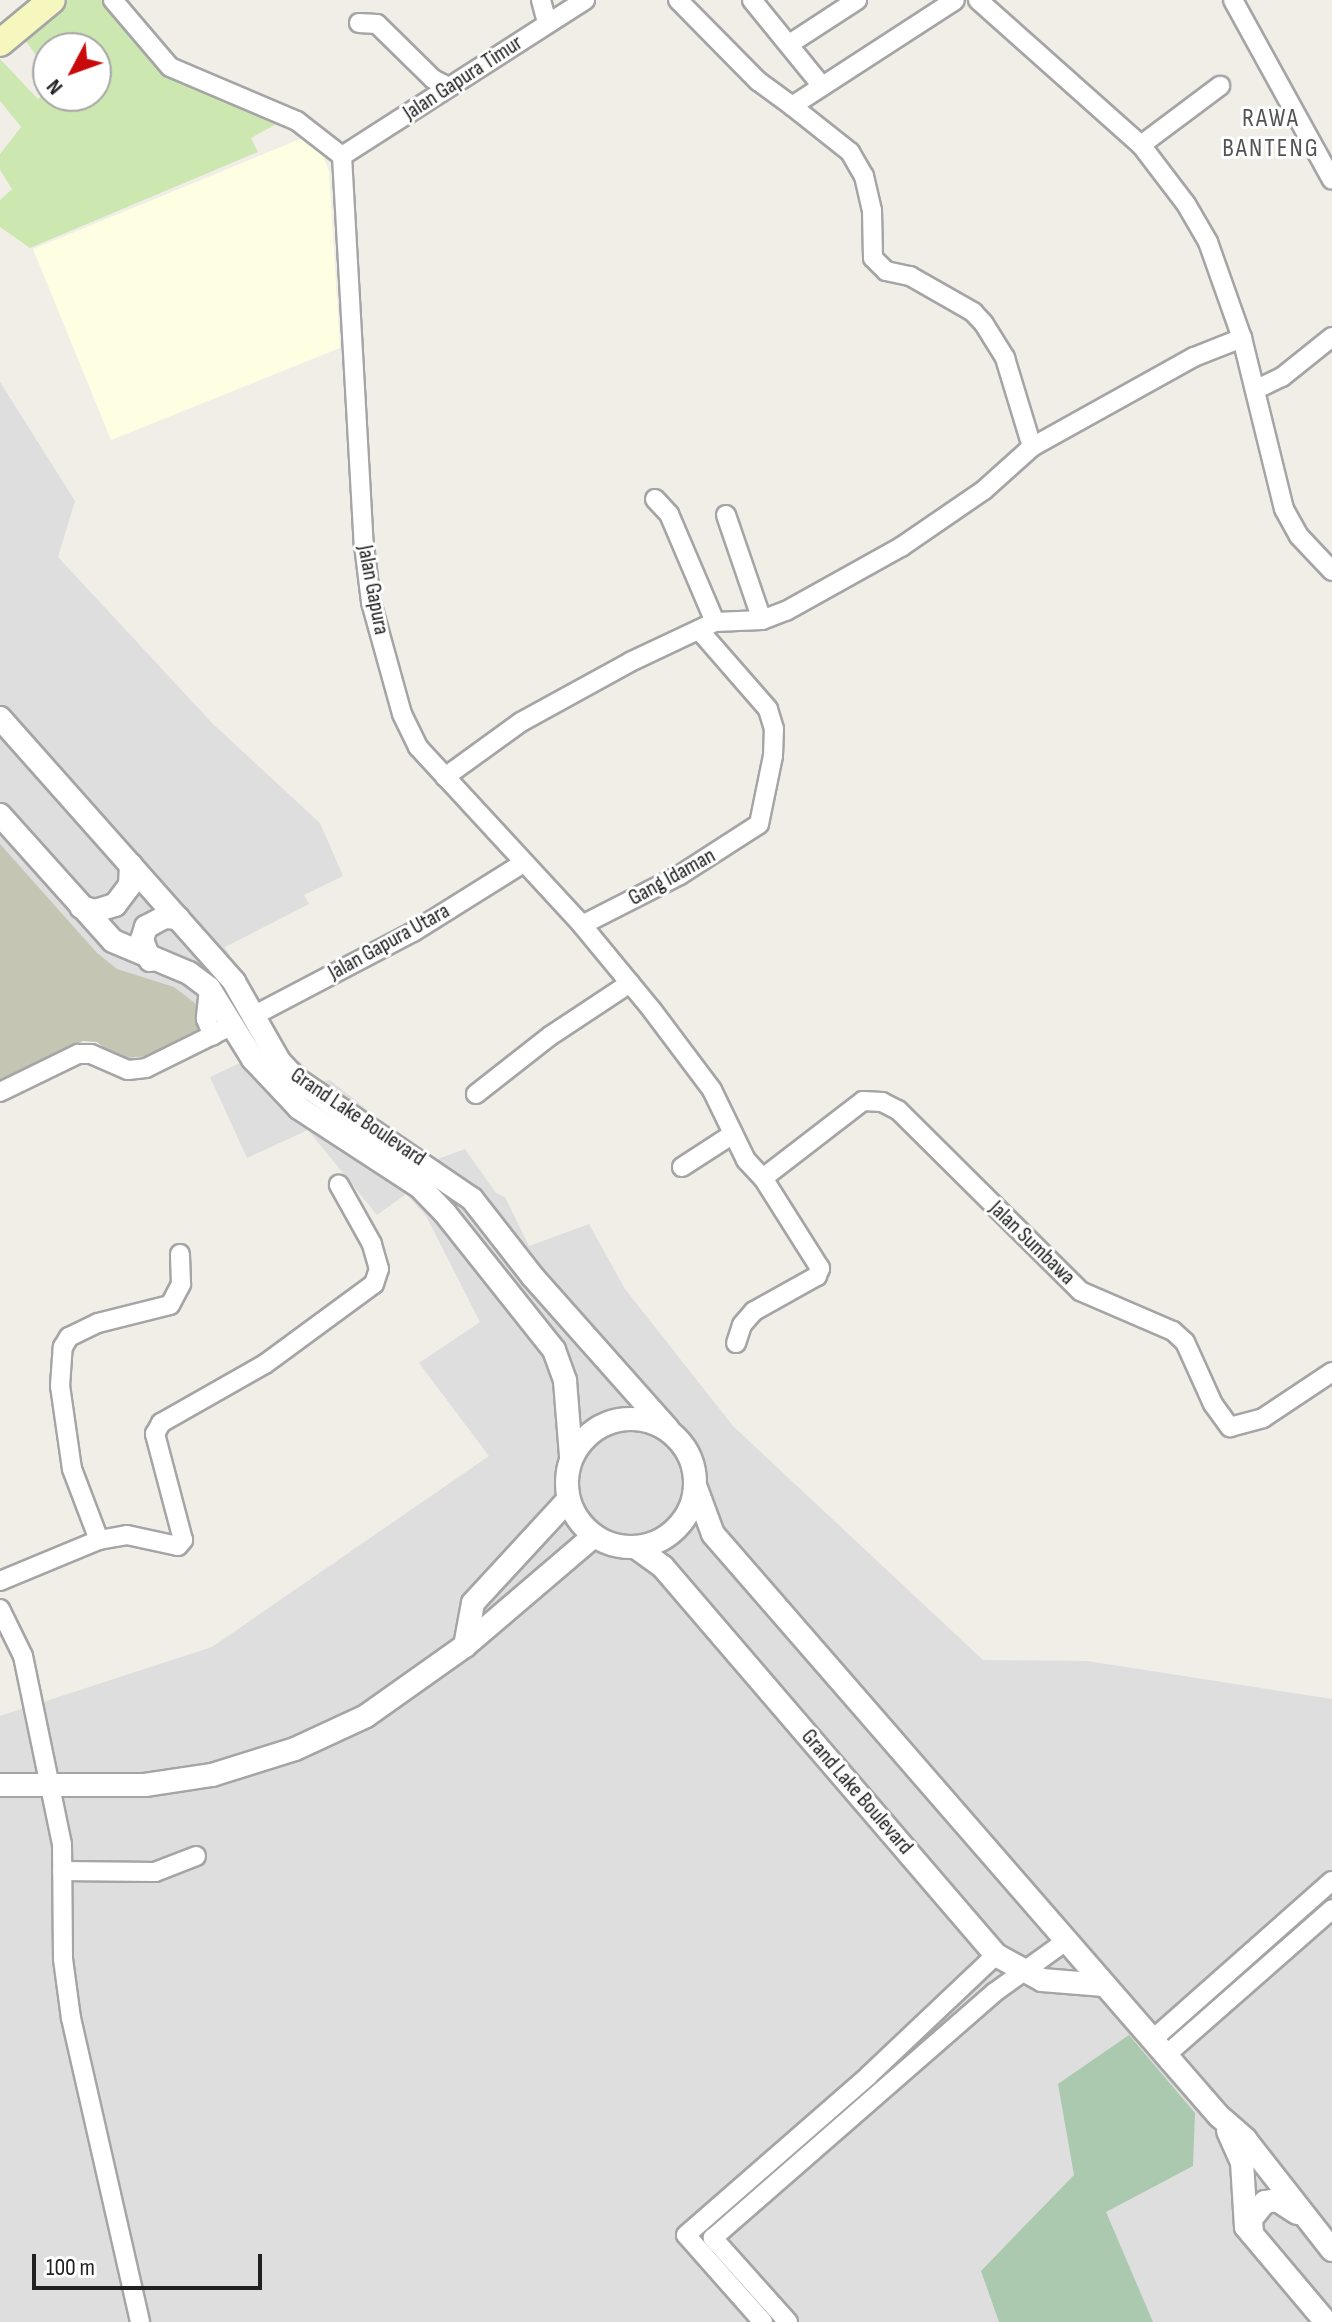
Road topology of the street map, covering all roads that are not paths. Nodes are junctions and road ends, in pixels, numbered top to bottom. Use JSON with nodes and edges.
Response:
{"nodes":[{"id":1,"x":52,"y":0,"type":"edge"},
{"id":2,"x":113,"y":0,"type":"edge"},
{"id":3,"x":541,"y":0,"type":"edge"},
{"id":4,"x":585,"y":0,"type":"edge"},
{"id":5,"x":678,"y":0,"type":"edge"},
{"id":6,"x":752,"y":0,"type":"edge"},
{"id":7,"x":857,"y":0,"type":"edge"},
{"id":8,"x":955,"y":0,"type":"edge"},
{"id":9,"x":978,"y":0,"type":"edge"},
{"id":10,"x":1233,"y":0,"type":"edge"},
{"id":11,"x":359,"y":23,"type":"dead end"},
{"id":12,"x":547,"y":23,"type":"junction"},
{"id":13,"x":0,"y":43,"type":"edge"},
{"id":14,"x":791,"y":43,"type":"junction"},
{"id":15,"x":822,"y":86,"type":"junction"},
{"id":16,"x":1220,"y":86,"type":"dead end"},
{"id":17,"x":449,"y":87,"type":"junction"},
{"id":18,"x":792,"y":106,"type":"junction"},
{"id":19,"x":1141,"y":145,"type":"junction"},
{"id":20,"x":342,"y":156,"type":"junction"},
{"id":21,"x":1332,"y":180,"type":"edge"},
{"id":22,"x":1332,"y":337,"type":"edge"},
{"id":23,"x":1242,"y":338,"type":"junction"},
{"id":24,"x":1257,"y":389,"type":"junction"},
{"id":25,"x":1032,"y":447,"type":"junction"},
{"id":26,"x":655,"y":499,"type":"dead end"},
{"id":27,"x":726,"y":515,"type":"dead end"},
{"id":28,"x":1332,"y":571,"type":"edge"},
{"id":29,"x":762,"y":620,"type":"junction"},
{"id":30,"x":707,"y":626,"type":"junction"},
{"id":31,"x":0,"y":718,"type":"edge"},
{"id":32,"x":445,"y":777,"type":"junction"},
{"id":33,"x":0,"y":815,"type":"edge"},
{"id":34,"x":522,"y":864,"type":"junction"},
{"id":35,"x":131,"y":865,"type":"junction"},
{"id":36,"x":81,"y":907,"type":"junction"},
{"id":37,"x":178,"y":918,"type":"junction"},
{"id":38,"x":582,"y":925,"type":"junction"},
{"id":39,"x":150,"y":960,"type":"junction"},
{"id":40,"x":630,"y":983,"type":"junction"},
{"id":41,"x":209,"y":988,"type":"junction"},
{"id":42,"x":243,"y":1020,"type":"junction"},
{"id":43,"x":213,"y":1036,"type":"junction"},
{"id":44,"x":0,"y":1092,"type":"edge"},
{"id":45,"x":476,"y":1094,"type":"dead end"},
{"id":46,"x":733,"y":1134,"type":"junction"},
{"id":47,"x":682,"y":1167,"type":"dead end"},
{"id":48,"x":763,"y":1178,"type":"junction"},
{"id":49,"x":339,"y":1185,"type":"dead end"},
{"id":50,"x":180,"y":1254,"type":"dead end"},
{"id":51,"x":736,"y":1343,"type":"dead end"},
{"id":52,"x":1332,"y":1372,"type":"edge"},
{"id":53,"x":668,"y":1429,"type":"junction"},
{"id":54,"x":571,"y":1456,"type":"junction"},
{"id":55,"x":696,"y":1488,"type":"junction"},
{"id":56,"x":568,"y":1500,"type":"junction"},
{"id":57,"x":594,"y":1536,"type":"junction"},
{"id":58,"x":99,"y":1540,"type":"junction"},
{"id":59,"x":637,"y":1548,"type":"junction"},
{"id":60,"x":0,"y":1581,"type":"edge"},
{"id":61,"x":0,"y":1609,"type":"edge"},
{"id":62,"x":465,"y":1646,"type":"junction"},
{"id":63,"x":0,"y":1785,"type":"edge"},
{"id":64,"x":48,"y":1785,"type":"junction"},
{"id":65,"x":196,"y":1856,"type":"dead end"},
{"id":66,"x":62,"y":1871,"type":"junction"},
{"id":67,"x":1332,"y":1881,"type":"edge"},
{"id":68,"x":1332,"y":1909,"type":"edge"},
{"id":69,"x":1066,"y":1941,"type":"junction"},
{"id":70,"x":996,"y":1955,"type":"junction"},
{"id":71,"x":1025,"y":1975,"type":"junction"},
{"id":72,"x":1104,"y":1985,"type":"junction"},
{"id":73,"x":1159,"y":2048,"type":"junction"},
{"id":74,"x":868,"y":2076,"type":"junction"},
{"id":75,"x":881,"y":2091,"type":"junction"},
{"id":76,"x":1219,"y":2116,"type":"junction"},
{"id":77,"x":1304,"y":2219,"type":"junction"},
{"id":78,"x":686,"y":2235,"type":"junction"},
{"id":79,"x":713,"y":2238,"type":"junction"},
{"id":80,"x":1252,"y":2239,"type":"junction"},
{"id":81,"x":1332,"y":2250,"type":"edge"},
{"id":82,"x":140,"y":2322,"type":"edge"},
{"id":83,"x":763,"y":2322,"type":"edge"},
{"id":84,"x":788,"y":2322,"type":"edge"},
{"id":85,"x":1326,"y":2322,"type":"edge"}],
"edges":[{"from":1,"to":13,"type":"main road"},
{"from":2,"to":20,"type":"street"},
{"from":3,"to":12,"type":"street"},
{"from":4,"to":12,"type":"street","name":"Jalan Gapura Timur"},
{"from":5,"to":18,"type":"street"},
{"from":6,"to":14,"type":"street"},
{"from":7,"to":14,"type":"street"},
{"from":8,"to":15,"type":"street"},
{"from":9,"to":19,"type":"street"},
{"from":10,"to":21,"type":"street"},
{"from":11,"to":17,"type":"street"},
{"from":12,"to":17,"type":"street","name":"Jalan Gapura Timur"},
{"from":14,"to":15,"type":"street"},
{"from":15,"to":18,"type":"street"},
{"from":16,"to":19,"type":"street"},
{"from":17,"to":20,"type":"street","name":"Jalan Gapura Timur"},
{"from":18,"to":25,"type":"street"},
{"from":19,"to":23,"type":"street"},
{"from":20,"to":32,"type":"street","name":"Jalan Gapura"},
{"from":22,"to":24,"type":"street"},
{"from":23,"to":24,"type":"street"},
{"from":23,"to":25,"type":"street"},
{"from":24,"to":28,"type":"street"},
{"from":25,"to":29,"type":"street"},
{"from":26,"to":30,"type":"street"},
{"from":27,"to":29,"type":"street"},
{"from":29,"to":30,"type":"street"},
{"from":30,"to":32,"type":"street"},
{"from":30,"to":38,"type":"street","name":"Gang Idaman"},
{"from":31,"to":35,"type":"street","name":"Grand Lake Boulevard"},
{"from":32,"to":34,"type":"street","name":"Jalan Gapura"},
{"from":33,"to":36,"type":"street","name":"Grand Lake Boulevard"},
{"from":34,"to":38,"type":"street","name":"Jalan Gapura"},
{"from":34,"to":42,"type":"street","name":"Jalan Gapura Utara"},
{"from":35,"to":36,"type":"street"},
{"from":35,"to":37,"type":"street","name":"Grand Lake Boulevard"},
{"from":36,"to":39,"type":"street","name":"Grand Lake Boulevard"},
{"from":37,"to":39,"type":"street"},
{"from":37,"to":42,"type":"street","name":"Grand Lake Boulevard"},
{"from":38,"to":40,"type":"street","name":"Jalan Gapura"},
{"from":39,"to":41,"type":"street","name":"Grand Lake Boulevard"},
{"from":40,"to":45,"type":"street"},
{"from":40,"to":46,"type":"street","name":"Jalan Gapura"},
{"from":41,"to":42,"type":"street","name":"Grand Lake Boulevard"},
{"from":41,"to":43,"type":"street"},
{"from":42,"to":43,"type":"street","name":"Jalan Gapura Utara"},
{"from":42,"to":53,"type":"street","name":"Grand Lake Boulevard"},
{"from":42,"to":54,"type":"street","name":"Grand Lake Boulevard"},
{"from":43,"to":44,"type":"street","name":"Jalan Gapura Utara"},
{"from":46,"to":47,"type":"street"},
{"from":46,"to":48,"type":"street","name":"Jalan Gapura"},
{"from":48,"to":51,"type":"street","name":"Jalan Gapura"},
{"from":48,"to":52,"type":"street","name":"Jalan Sumbawa"},
{"from":49,"to":58,"type":"street"},
{"from":50,"to":58,"type":"street"},
{"from":53,"to":54,"type":"street"},
{"from":53,"to":55,"type":"street"},
{"from":54,"to":56,"type":"street"},
{"from":55,"to":59,"type":"street"},
{"from":55,"to":69,"type":"street"},
{"from":56,"to":57,"type":"street"},
{"from":56,"to":62,"type":"street"},
{"from":57,"to":59,"type":"street"},
{"from":57,"to":62,"type":"street"},
{"from":58,"to":60,"type":"street"},
{"from":59,"to":70,"type":"street","name":"Grand Lake Boulevard"},
{"from":61,"to":64,"type":"street"},
{"from":62,"to":64,"type":"street"},
{"from":63,"to":64,"type":"street"},
{"from":64,"to":66,"type":"street"},
{"from":65,"to":66,"type":"street"},
{"from":66,"to":82,"type":"street"},
{"from":67,"to":73,"type":"street"},
{"from":68,"to":73,"type":"street"},
{"from":69,"to":71,"type":"street"},
{"from":69,"to":72,"type":"street"},
{"from":70,"to":71,"type":"street","name":"Grand Lake Boulevard"},
{"from":70,"to":74,"type":"street"},
{"from":71,"to":72,"type":"street","name":"Grand Lake Boulevard"},
{"from":71,"to":75,"type":"street"},
{"from":72,"to":73,"type":"street"},
{"from":73,"to":76,"type":"street"},
{"from":74,"to":75,"type":"street"},
{"from":74,"to":78,"type":"street"},
{"from":75,"to":79,"type":"street"},
{"from":76,"to":77,"type":"street"},
{"from":76,"to":80,"type":"street"},
{"from":77,"to":80,"type":"street"},
{"from":77,"to":81,"type":"street"},
{"from":78,"to":79,"type":"street"},
{"from":78,"to":83,"type":"street"},
{"from":79,"to":84,"type":"street"},
{"from":80,"to":85,"type":"street"}]}
